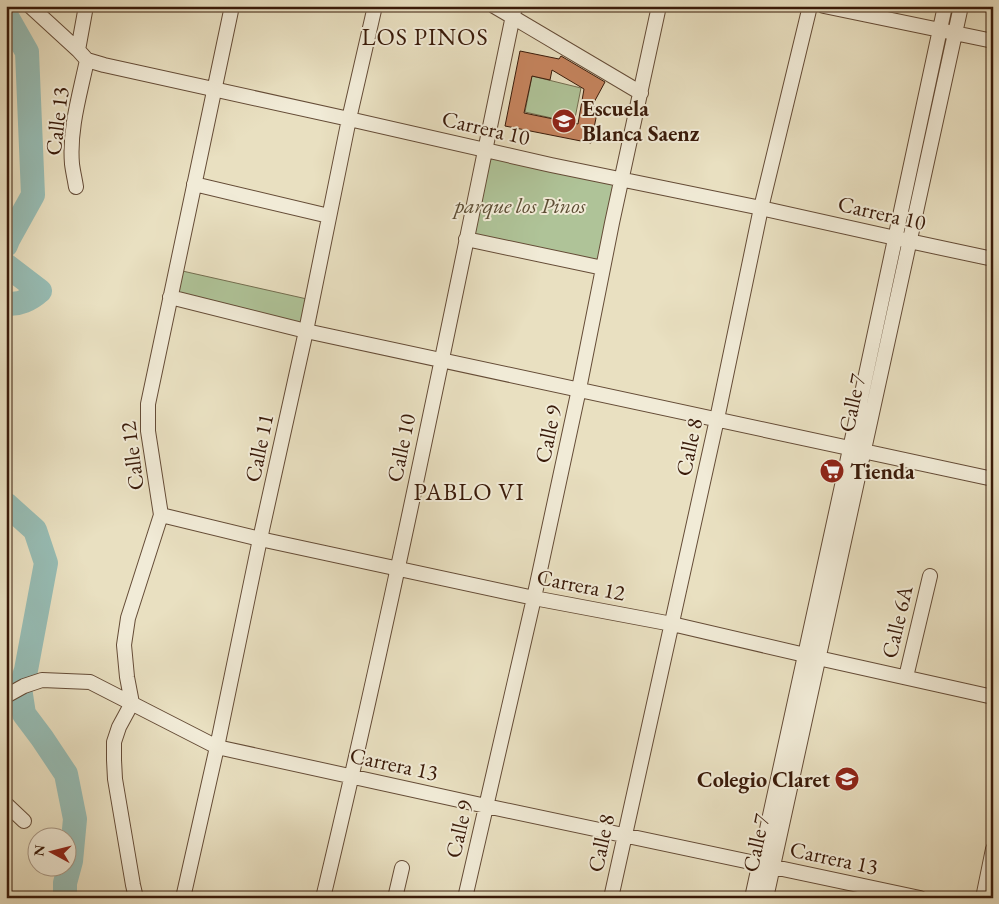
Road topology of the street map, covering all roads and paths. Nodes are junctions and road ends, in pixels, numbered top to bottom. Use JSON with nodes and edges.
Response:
{"nodes":[{"id":1,"x":30,"y":6,"type":"edge"},
{"id":2,"x":86,"y":6,"type":"edge"},
{"id":3,"x":232,"y":6,"type":"edge"},
{"id":4,"x":375,"y":6,"type":"edge"},
{"id":5,"x":494,"y":6,"type":"edge"},
{"id":6,"x":659,"y":6,"type":"edge"},
{"id":7,"x":810,"y":6,"type":"edge"},
{"id":8,"x":824,"y":6,"type":"edge"},
{"id":9,"x":945,"y":6,"type":"edge"},
{"id":10,"x":961,"y":6,"type":"edge"},
{"id":11,"x":514,"y":12,"type":"edge"},
{"id":12,"x":940,"y":29,"type":"junction"},
{"id":13,"x":956,"y":33,"type":"junction"},
{"id":14,"x":993,"y":41,"type":"edge"},
{"id":15,"x":82,"y":55,"type":"junction"},
{"id":16,"x":214,"y":90,"type":"junction"},
{"id":17,"x":641,"y":93,"type":"junction"},
{"id":18,"x":349,"y":119,"type":"junction"},
{"id":19,"x":486,"y":150,"type":"junction"},
{"id":20,"x":621,"y":179,"type":"junction"},
{"id":21,"x":194,"y":184,"type":"junction"},
{"id":22,"x":76,"y":187,"type":"dead end"},
{"id":23,"x":761,"y":208,"type":"junction"},
{"id":24,"x":329,"y":216,"type":"junction"},
{"id":25,"x":896,"y":238,"type":"junction"},
{"id":26,"x":466,"y":239,"type":"junction"},
{"id":27,"x":909,"y":241,"type":"junction"},
{"id":28,"x":993,"y":259,"type":"edge"},
{"id":29,"x":603,"y":268,"type":"junction"},
{"id":30,"x":170,"y":297,"type":"junction"},
{"id":31,"x":306,"y":330,"type":"junction"},
{"id":32,"x":442,"y":360,"type":"junction"},
{"id":33,"x":579,"y":390,"type":"junction"},
{"id":34,"x":717,"y":419,"type":"junction"},
{"id":35,"x":857,"y":450,"type":"junction"},
{"id":36,"x":993,"y":479,"type":"edge"},
{"id":37,"x":160,"y":515,"type":"junction"},
{"id":38,"x":260,"y":539,"type":"junction"},
{"id":39,"x":398,"y":569,"type":"junction"},
{"id":40,"x":930,"y":576,"type":"dead end"},
{"id":41,"x":534,"y":598,"type":"junction"},
{"id":42,"x":672,"y":624,"type":"junction"},
{"id":43,"x":812,"y":656,"type":"junction"},
{"id":44,"x":906,"y":677,"type":"junction"},
{"id":45,"x":15,"y":691,"type":"edge"},
{"id":46,"x":993,"y":697,"type":"edge"},
{"id":47,"x":132,"y":703,"type":"junction"},
{"id":48,"x":217,"y":747,"type":"junction"},
{"id":49,"x":352,"y":776,"type":"junction"},
{"id":50,"x":6,"y":804,"type":"edge"},
{"id":51,"x":486,"y":806,"type":"junction"},
{"id":52,"x":24,"y":821,"type":"dead end"},
{"id":53,"x":624,"y":835,"type":"junction"},
{"id":54,"x":993,"y":849,"type":"edge"},
{"id":55,"x":758,"y":863,"type":"junction"},
{"id":56,"x":773,"y":866,"type":"junction"},
{"id":57,"x":402,"y":868,"type":"dead end"},
{"id":58,"x":136,"y":898,"type":"edge"},
{"id":59,"x":183,"y":898,"type":"edge"},
{"id":60,"x":323,"y":898,"type":"edge"},
{"id":61,"x":394,"y":898,"type":"edge"},
{"id":62,"x":465,"y":898,"type":"edge"},
{"id":63,"x":611,"y":898,"type":"edge"},
{"id":64,"x":752,"y":898,"type":"edge"},
{"id":65,"x":766,"y":898,"type":"edge"},
{"id":66,"x":920,"y":898,"type":"edge"},
{"id":67,"x":982,"y":898,"type":"edge"}],
"edges":[{"from":1,"to":15,"type":"street"},
{"from":2,"to":15,"type":"street","name":"Calle 13"},
{"from":3,"to":16,"type":"street","name":"Calle 12"},
{"from":4,"to":18,"type":"street","name":"Calle 11"},
{"from":5,"to":11,"type":"street"},
{"from":6,"to":17,"type":"street","name":"Calle 9"},
{"from":7,"to":23,"type":"street","name":"Calle 8"},
{"from":8,"to":12,"type":"street"},
{"from":9,"to":12,"type":"street","name":"Calle 7"},
{"from":10,"to":13,"type":"street","name":"Calle 7"},
{"from":11,"to":17,"type":"street"},
{"from":11,"to":19,"type":"street","name":"Calle 10"},
{"from":12,"to":13,"type":"street"},
{"from":12,"to":25,"type":"street","name":"Calle 7"},
{"from":13,"to":14,"type":"street"},
{"from":13,"to":27,"type":"street","name":"Calle 7"},
{"from":15,"to":16,"type":"street","name":"Carrera 10"},
{"from":15,"to":22,"type":"street","name":"Calle 13"},
{"from":16,"to":18,"type":"street","name":"Carrera 10"},
{"from":16,"to":21,"type":"street","name":"Calle 12"},
{"from":17,"to":20,"type":"street","name":"Calle 9"},
{"from":18,"to":19,"type":"street","name":"Carrera 10"},
{"from":18,"to":24,"type":"street","name":"Calle 11"},
{"from":19,"to":20,"type":"street","name":"Carrera 10"},
{"from":19,"to":26,"type":"street","name":"Calle 10"},
{"from":20,"to":23,"type":"street","name":"Carrera 10"},
{"from":20,"to":29,"type":"street","name":"Calle 9"},
{"from":21,"to":24,"type":"street"},
{"from":21,"to":30,"type":"street","name":"Calle 12"},
{"from":23,"to":25,"type":"street","name":"Carrera 10"},
{"from":23,"to":34,"type":"street","name":"Calle 8"},
{"from":24,"to":31,"type":"street","name":"Calle 11"},
{"from":25,"to":27,"type":"street","name":"Carrera 10"},
{"from":25,"to":35,"type":"street","name":"Calle 7"},
{"from":26,"to":29,"type":"street"},
{"from":26,"to":32,"type":"street","name":"Calle 10"},
{"from":27,"to":28,"type":"street","name":"Carrera 10"},
{"from":27,"to":35,"type":"street","name":"Calle 7"},
{"from":29,"to":33,"type":"street","name":"Calle 9"},
{"from":30,"to":31,"type":"street"},
{"from":30,"to":37,"type":"street","name":"Calle 12"},
{"from":31,"to":32,"type":"street"},
{"from":31,"to":38,"type":"street","name":"Calle 11"},
{"from":32,"to":33,"type":"street"},
{"from":32,"to":39,"type":"street","name":"Calle 10"},
{"from":33,"to":34,"type":"street"},
{"from":33,"to":41,"type":"street","name":"Calle 9"},
{"from":34,"to":35,"type":"street"},
{"from":34,"to":42,"type":"street","name":"Calle 8"},
{"from":35,"to":36,"type":"street"},
{"from":35,"to":43,"type":"street","name":"Calle 7"},
{"from":37,"to":38,"type":"street","name":"Carrera 12"},
{"from":37,"to":47,"type":"street","name":"Calle 12"},
{"from":38,"to":39,"type":"street","name":"Carrera 12"},
{"from":38,"to":48,"type":"street","name":"Calle 11"},
{"from":39,"to":41,"type":"street","name":"Carrera 12"},
{"from":39,"to":49,"type":"street","name":"Calle 10"},
{"from":40,"to":44,"type":"street","name":"Calle 6A"},
{"from":41,"to":42,"type":"street","name":"Carrera 12"},
{"from":41,"to":51,"type":"street","name":"Calle 9"},
{"from":42,"to":43,"type":"street","name":"Carrera 12"},
{"from":42,"to":53,"type":"street","name":"Calle 8"},
{"from":43,"to":44,"type":"street","name":"Carrera 12"},
{"from":43,"to":55,"type":"street","name":"Calle 7"},
{"from":43,"to":56,"type":"street","name":"Calle 7"},
{"from":44,"to":46,"type":"street","name":"Carrera 12"},
{"from":45,"to":47,"type":"street","name":"Carrera 13"},
{"from":47,"to":48,"type":"street","name":"Carrera 13"},
{"from":47,"to":58,"type":"street"},
{"from":48,"to":49,"type":"street","name":"Carrera 13"},
{"from":48,"to":59,"type":"street","name":"Calle 11"},
{"from":49,"to":51,"type":"street","name":"Carrera 13"},
{"from":49,"to":60,"type":"street","name":"Calle 10"},
{"from":50,"to":52,"type":"street"},
{"from":51,"to":53,"type":"street","name":"Carrera 13"},
{"from":51,"to":62,"type":"street","name":"Calle 9"},
{"from":53,"to":55,"type":"street","name":"Carrera 13"},
{"from":53,"to":63,"type":"street","name":"Calle 8"},
{"from":54,"to":67,"type":"street"},
{"from":55,"to":56,"type":"street","name":"Carrera 13"},
{"from":55,"to":64,"type":"street","name":"Calle 7"},
{"from":56,"to":65,"type":"street","name":"Calle 7"},
{"from":56,"to":66,"type":"street","name":"Carrera 13"},
{"from":57,"to":61,"type":"street"}]}
